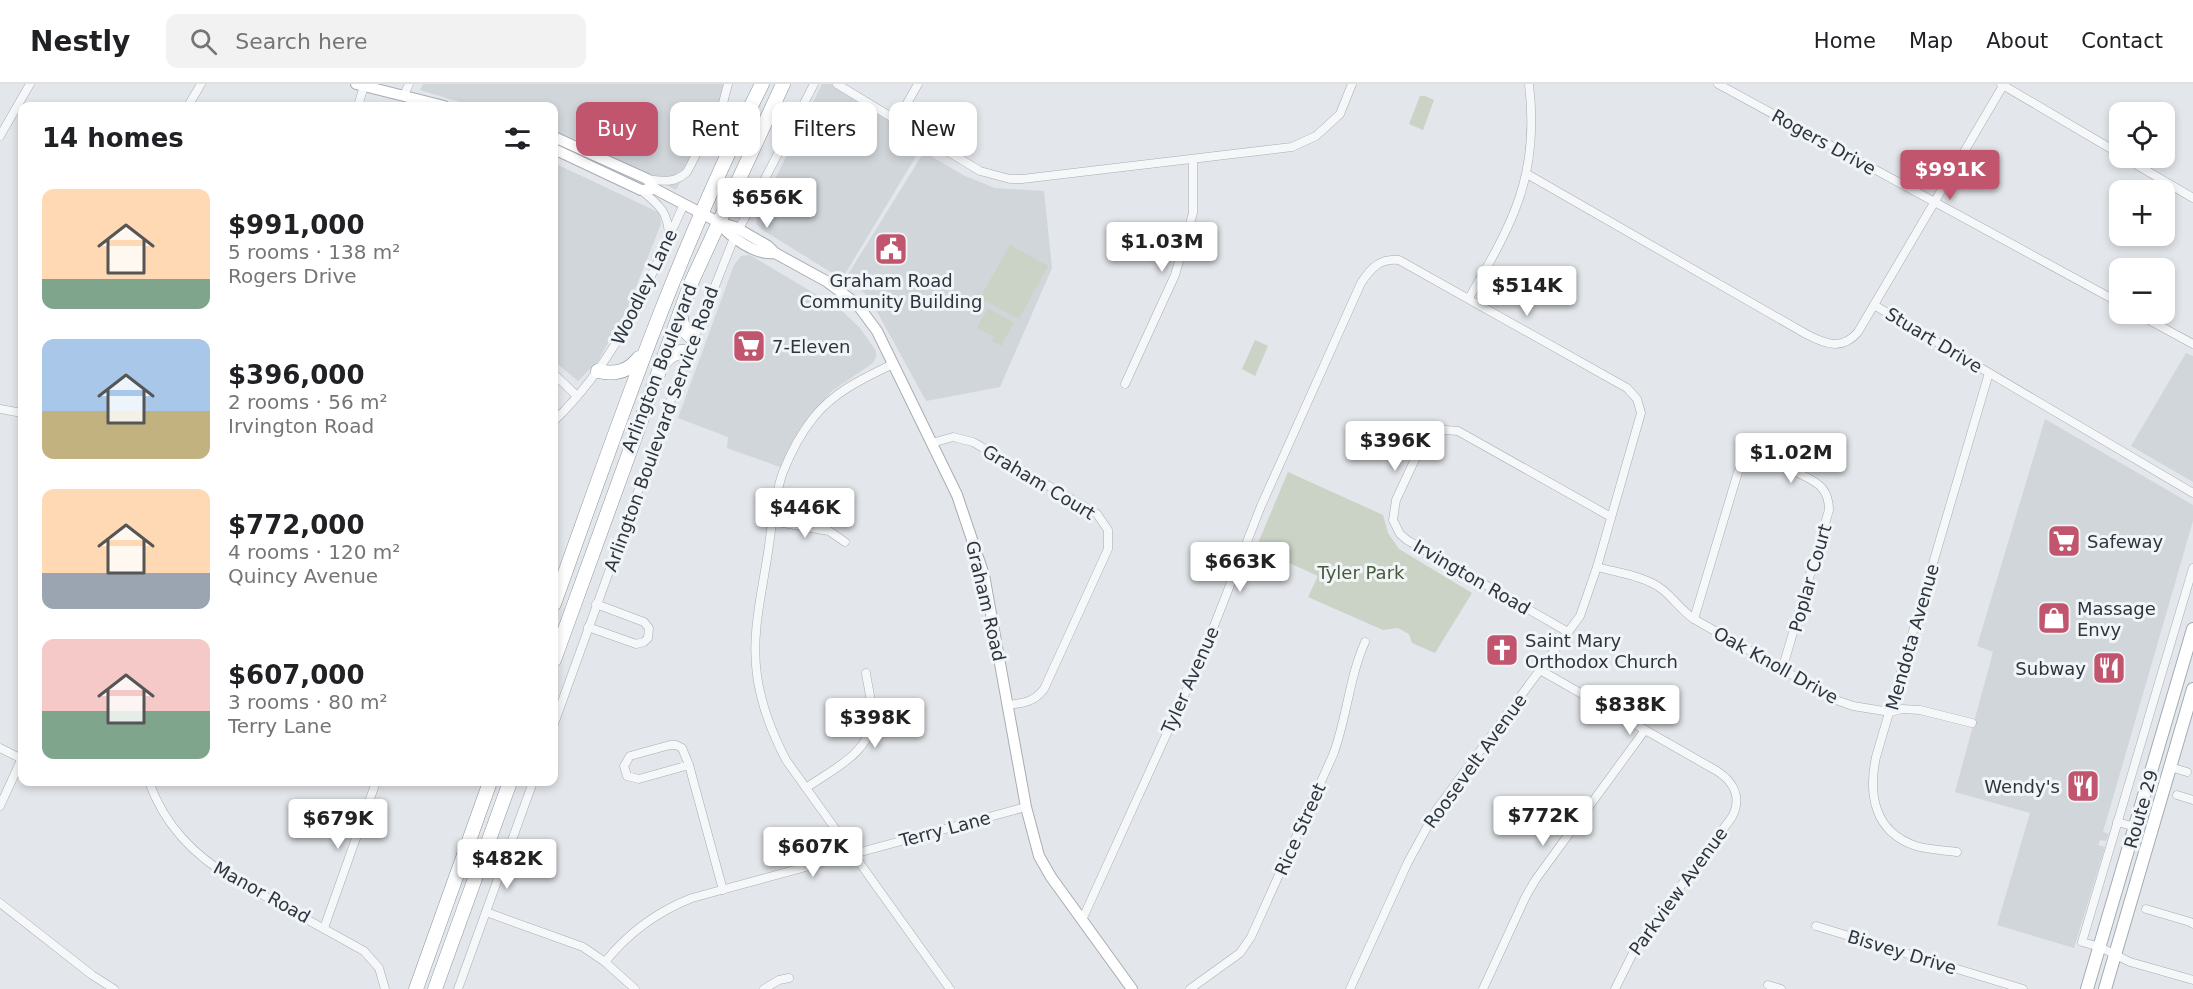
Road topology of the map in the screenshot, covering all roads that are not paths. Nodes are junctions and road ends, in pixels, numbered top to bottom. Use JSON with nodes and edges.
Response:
{"nodes":[{"id":1,"x":30,"y":84,"type":"edge"},
{"id":2,"x":201,"y":84,"type":"edge"},
{"id":3,"x":409,"y":84,"type":"edge"},
{"id":4,"x":728,"y":84,"type":"edge"},
{"id":5,"x":762,"y":84,"type":"edge"},
{"id":6,"x":783,"y":84,"type":"edge"},
{"id":7,"x":814,"y":84,"type":"edge"},
{"id":8,"x":837,"y":84,"type":"edge"},
{"id":9,"x":918,"y":84,"type":"edge"},
{"id":10,"x":1352,"y":84,"type":"edge"},
{"id":11,"x":1529,"y":84,"type":"edge"},
{"id":12,"x":1718,"y":84,"type":"edge"},
{"id":13,"x":2003,"y":84,"type":"edge"},
{"id":14,"x":360,"y":85,"type":"edge"},
{"id":15,"x":404,"y":95,"type":"junction"},
{"id":16,"x":20,"y":102,"type":"edge"},
{"id":17,"x":190,"y":102,"type":"edge"},
{"id":18,"x":358,"y":102,"type":"edge"},
{"id":19,"x":429,"y":102,"type":"edge"},
{"id":20,"x":908,"y":102,"type":"edge"},
{"id":21,"x":18,"y":105,"type":"edge"},
{"id":22,"x":889,"y":116,"type":"edge"},
{"id":23,"x":0,"y":136,"type":"edge"},
{"id":24,"x":558,"y":139,"type":"edge"},
{"id":25,"x":2109,"y":147,"type":"edge"},
{"id":26,"x":558,"y":151,"type":"edge"},
{"id":27,"x":955,"y":156,"type":"edge"},
{"id":28,"x":1193,"y":160,"type":"junction"},
{"id":29,"x":2142,"y":168,"type":"edge"},
{"id":30,"x":1527,"y":174,"type":"junction"},
{"id":31,"x":647,"y":179,"type":"junction"},
{"id":32,"x":655,"y":189,"type":"junction"},
{"id":33,"x":641,"y":190,"type":"junction"},
{"id":34,"x":2193,"y":198,"type":"edge"},
{"id":35,"x":1935,"y":202,"type":"junction"},
{"id":36,"x":684,"y":204,"type":"junction"},
{"id":37,"x":701,"y":213,"type":"junction"},
{"id":38,"x":718,"y":222,"type":"junction"},
{"id":39,"x":737,"y":233,"type":"junction"},
{"id":40,"x":669,"y":237,"type":"junction"},
{"id":41,"x":2109,"y":297,"type":"edge"},
{"id":42,"x":1469,"y":298,"type":"junction"},
{"id":43,"x":1874,"y":305,"type":"junction"},
{"id":44,"x":680,"y":312,"type":"junction"},
{"id":45,"x":2156,"y":324,"type":"edge"},
{"id":46,"x":2193,"y":344,"type":"edge"},
{"id":47,"x":647,"y":346,"type":"junction"},
{"id":48,"x":691,"y":346,"type":"junction"},
{"id":49,"x":893,"y":364,"type":"junction"},
{"id":50,"x":598,"y":371,"type":"junction"},
{"id":51,"x":657,"y":372,"type":"junction"},
{"id":52,"x":1989,"y":373,"type":"junction"},
{"id":53,"x":558,"y":379,"type":"edge"},
{"id":54,"x":1125,"y":384,"type":"dead end"},
{"id":55,"x":577,"y":396,"type":"junction"},
{"id":56,"x":0,"y":409,"type":"edge"},
{"id":57,"x":18,"y":412,"type":"edge"},
{"id":58,"x":558,"y":417,"type":"edge"},
{"id":59,"x":932,"y":442,"type":"junction"},
{"id":60,"x":2193,"y":493,"type":"edge"},
{"id":61,"x":1611,"y":518,"type":"junction"},
{"id":62,"x":772,"y":521,"type":"junction"},
{"id":63,"x":1118,"y":526,"type":"dead end"},
{"id":64,"x":1108,"y":530,"type":"junction"},
{"id":65,"x":845,"y":542,"type":"dead end"},
{"id":66,"x":1597,"y":567,"type":"junction"},
{"id":67,"x":2193,"y":568,"type":"edge"},
{"id":68,"x":2190,"y":589,"type":"edge"},
{"id":69,"x":558,"y":593,"type":"edge"},
{"id":70,"x":596,"y":604,"type":"junction"},
{"id":71,"x":1694,"y":619,"type":"junction"},
{"id":72,"x":588,"y":627,"type":"junction"},
{"id":73,"x":2193,"y":629,"type":"edge"},
{"id":74,"x":1568,"y":632,"type":"junction"},
{"id":75,"x":1365,"y":642,"type":"dead end"},
{"id":76,"x":558,"y":649,"type":"edge"},
{"id":77,"x":1540,"y":670,"type":"junction"},
{"id":78,"x":1782,"y":670,"type":"junction"},
{"id":79,"x":866,"y":673,"type":"dead end"},
{"id":80,"x":2193,"y":689,"type":"edge"},
{"id":81,"x":1008,"y":705,"type":"junction"},
{"id":82,"x":1890,"y":712,"type":"junction"},
{"id":83,"x":558,"y":713,"type":"edge"},
{"id":84,"x":1972,"y":723,"type":"dead end"},
{"id":85,"x":1645,"y":730,"type":"junction"},
{"id":86,"x":0,"y":748,"type":"edge"},
{"id":87,"x":18,"y":756,"type":"edge"},
{"id":88,"x":689,"y":765,"type":"junction"},
{"id":89,"x":18,"y":767,"type":"edge"},
{"id":90,"x":2170,"y":767,"type":"junction"},
{"id":91,"x":2187,"y":772,"type":"dead end"},
{"id":92,"x":151,"y":786,"type":"edge"},
{"id":93,"x":375,"y":786,"type":"edge"},
{"id":94,"x":489,"y":786,"type":"edge"},
{"id":95,"x":509,"y":786,"type":"edge"},
{"id":96,"x":532,"y":786,"type":"edge"},
{"id":97,"x":806,"y":788,"type":"junction"},
{"id":98,"x":2177,"y":795,"type":"dead end"},
{"id":99,"x":2193,"y":800,"type":"edge"},
{"id":100,"x":0,"y":806,"type":"edge"},
{"id":101,"x":1026,"y":807,"type":"junction"},
{"id":102,"x":2117,"y":822,"type":"junction"},
{"id":103,"x":2136,"y":827,"type":"junction"},
{"id":104,"x":1957,"y":852,"type":"dead end"},
{"id":105,"x":853,"y":854,"type":"junction"},
{"id":106,"x":723,"y":890,"type":"junction"},
{"id":107,"x":0,"y":903,"type":"edge"},
{"id":108,"x":2146,"y":909,"type":"dead end"},
{"id":109,"x":486,"y":912,"type":"junction"},
{"id":110,"x":1082,"y":920,"type":"junction"},
{"id":111,"x":2193,"y":924,"type":"edge"},
{"id":112,"x":1816,"y":926,"type":"dead end"},
{"id":113,"x":324,"y":928,"type":"junction"},
{"id":114,"x":2100,"y":947,"type":"junction"},
{"id":115,"x":2115,"y":955,"type":"junction"},
{"id":116,"x":605,"y":962,"type":"junction"},
{"id":117,"x":425,"y":965,"type":"junction"},
{"id":118,"x":789,"y":978,"type":"dead end"},
{"id":119,"x":99,"y":980,"type":"junction"},
{"id":120,"x":2193,"y":980,"type":"edge"},
{"id":121,"x":1768,"y":985,"type":"dead end"},
{"id":122,"x":94,"y":989,"type":"edge"},
{"id":123,"x":114,"y":989,"type":"edge"},
{"id":124,"x":385,"y":989,"type":"edge"},
{"id":125,"x":416,"y":989,"type":"edge"},
{"id":126,"x":424,"y":989,"type":"edge"},
{"id":127,"x":435,"y":989,"type":"edge"},
{"id":128,"x":458,"y":989,"type":"edge"},
{"id":129,"x":635,"y":989,"type":"edge"},
{"id":130,"x":764,"y":989,"type":"edge"},
{"id":131,"x":950,"y":989,"type":"edge"},
{"id":132,"x":1132,"y":989,"type":"edge"},
{"id":133,"x":1190,"y":989,"type":"edge"},
{"id":134,"x":1350,"y":989,"type":"edge"},
{"id":135,"x":1483,"y":989,"type":"edge"},
{"id":136,"x":1617,"y":989,"type":"edge"},
{"id":137,"x":1781,"y":989,"type":"edge"},
{"id":138,"x":2023,"y":989,"type":"edge"},
{"id":139,"x":2087,"y":989,"type":"edge"},
{"id":140,"x":2105,"y":989,"type":"edge"}],
"edges":[{"from":1,"to":16,"type":"street"},
{"from":2,"to":17,"type":"street"},
{"from":3,"to":15,"type":"street"},
{"from":4,"to":31,"type":"street"},
{"from":5,"to":37,"type":"highway","name":"Arlington Boulevard"},
{"from":6,"to":38,"type":"highway","name":"Arlington Boulevard"},
{"from":7,"to":39,"type":"street","name":"Arlington Boulevard Service Road"},
{"from":8,"to":22,"type":"street"},
{"from":9,"to":20,"type":"street"},
{"from":10,"to":28,"type":"street"},
{"from":11,"to":30,"type":"street"},
{"from":12,"to":35,"type":"street","name":"Rogers Drive"},
{"from":13,"to":25,"type":"street"},
{"from":13,"to":35,"type":"street"},
{"from":14,"to":15,"type":"street"},
{"from":14,"to":18,"type":"street"},
{"from":15,"to":19,"type":"street"},
{"from":21,"to":23,"type":"street"},
{"from":24,"to":31,"type":"street","name":"Graham Road"},
{"from":26,"to":33,"type":"street"},
{"from":27,"to":28,"type":"street"},
{"from":28,"to":54,"type":"street"},
{"from":29,"to":34,"type":"street"},
{"from":30,"to":42,"type":"street"},
{"from":30,"to":43,"type":"street","name":"Stuart Drive"},
{"from":31,"to":32,"type":"street","name":"Graham Road"},
{"from":32,"to":33,"type":"street"},
{"from":32,"to":36,"type":"street","name":"Graham Road"},
{"from":33,"to":40,"type":"street"},
{"from":35,"to":41,"type":"street","name":"Rogers Drive"},
{"from":35,"to":43,"type":"street"},
{"from":36,"to":37,"type":"street","name":"Graham Road"},
{"from":36,"to":40,"type":"street","name":"Woodley Lane"},
{"from":37,"to":38,"type":"street","name":"Graham Road"},
{"from":37,"to":47,"type":"highway","name":"Arlington Boulevard"},
{"from":38,"to":39,"type":"street","name":"Graham Road"},
{"from":38,"to":44,"type":"highway","name":"Arlington Boulevard"},
{"from":39,"to":48,"type":"street","name":"Arlington Boulevard Service Road"},
{"from":39,"to":49,"type":"street","name":"Graham Road"},
{"from":40,"to":50,"type":"street","name":"Woodley Lane"},
{"from":42,"to":61,"type":"street","name":"Roosevelt Avenue"},
{"from":42,"to":110,"type":"street","name":"Tyler Avenue"},
{"from":43,"to":52,"type":"street","name":"Stuart Drive"},
{"from":44,"to":48,"type":"highway"},
{"from":44,"to":51,"type":"highway","name":"Arlington Boulevard"},
{"from":45,"to":46,"type":"street"},
{"from":47,"to":50,"type":"highway"},
{"from":47,"to":69,"type":"highway","name":"Arlington Boulevard"},
{"from":48,"to":51,"type":"highway"},
{"from":48,"to":70,"type":"street","name":"Arlington Boulevard Service Road"},
{"from":49,"to":59,"type":"street","name":"Graham Road"},
{"from":49,"to":62,"type":"street"},
{"from":50,"to":55,"type":"street","name":"Woodley Lane"},
{"from":51,"to":76,"type":"highway","name":"Arlington Boulevard"},
{"from":52,"to":60,"type":"street","name":"Stuart Drive"},
{"from":52,"to":82,"type":"street","name":"Mendota Avenue"},
{"from":53,"to":55,"type":"street"},
{"from":55,"to":58,"type":"street","name":"Woodley Lane"},
{"from":56,"to":57,"type":"street"},
{"from":59,"to":64,"type":"street","name":"Graham Court"},
{"from":59,"to":81,"type":"street","name":"Graham Road"},
{"from":61,"to":66,"type":"street","name":"Roosevelt Avenue"},
{"from":61,"to":74,"type":"street","name":"Irvington Road"},
{"from":62,"to":65,"type":"street"},
{"from":62,"to":97,"type":"street"},
{"from":63,"to":64,"type":"street"},
{"from":64,"to":81,"type":"street","name":"Graham Court"},
{"from":66,"to":71,"type":"street","name":"Oak Knoll Drive"},
{"from":66,"to":74,"type":"street","name":"Roosevelt Avenue"},
{"from":67,"to":68,"type":"street"},
{"from":68,"to":102,"type":"street"},
{"from":70,"to":72,"type":"street","name":"Arlington Boulevard Service Road"},
{"from":70,"to":72,"type":"street"},
{"from":71,"to":78,"type":"street","name":"Oak Knoll Drive"},
{"from":71,"to":78,"type":"street","name":"Poplar Court"},
{"from":72,"to":83,"type":"street","name":"Arlington Boulevard Service Road"},
{"from":73,"to":103,"type":"main road","name":"Route 29"},
{"from":74,"to":77,"type":"street","name":"Roosevelt Avenue"},
{"from":75,"to":133,"type":"street","name":"Rice Street"},
{"from":77,"to":85,"type":"street"},
{"from":77,"to":134,"type":"street","name":"Roosevelt Avenue"},
{"from":78,"to":82,"type":"street","name":"Oak Knoll Drive"},
{"from":79,"to":97,"type":"street"},
{"from":80,"to":90,"type":"main road","name":"Route 29"},
{"from":81,"to":101,"type":"street","name":"Graham Road"},
{"from":82,"to":84,"type":"street","name":"Oak Knoll Drive"},
{"from":82,"to":104,"type":"street","name":"Mendota Avenue"},
{"from":85,"to":135,"type":"street"},
{"from":85,"to":136,"type":"street","name":"Parkview Avenue"},
{"from":86,"to":87,"type":"street"},
{"from":88,"to":88,"type":"street"},
{"from":88,"to":106,"type":"street"},
{"from":89,"to":100,"type":"street"},
{"from":90,"to":91,"type":"street"},
{"from":90,"to":115,"type":"main road","name":"Route 29"},
{"from":92,"to":113,"type":"street","name":"Manor Road"},
{"from":93,"to":113,"type":"street"},
{"from":94,"to":117,"type":"highway"},
{"from":95,"to":127,"type":"highway"},
{"from":96,"to":109,"type":"street"},
{"from":97,"to":105,"type":"street"},
{"from":98,"to":99,"type":"street"},
{"from":101,"to":105,"type":"street","name":"Terry Lane"},
{"from":101,"to":110,"type":"street","name":"Graham Road"},
{"from":102,"to":103,"type":"street"},
{"from":102,"to":114,"type":"street"},
{"from":103,"to":114,"type":"main road","name":"Route 29"},
{"from":105,"to":106,"type":"street","name":"Terry Lane"},
{"from":105,"to":131,"type":"street"},
{"from":106,"to":116,"type":"street","name":"Terry Lane"},
{"from":107,"to":119,"type":"street"},
{"from":108,"to":111,"type":"street"},
{"from":109,"to":116,"type":"street"},
{"from":109,"to":128,"type":"street"},
{"from":110,"to":132,"type":"street","name":"Graham Road"},
{"from":112,"to":138,"type":"street","name":"Bisvey Drive"},
{"from":113,"to":124,"type":"street","name":"Manor Road"},
{"from":114,"to":115,"type":"street"},
{"from":114,"to":139,"type":"main road","name":"Route 29"},
{"from":115,"to":120,"type":"street"},
{"from":115,"to":140,"type":"main road","name":"Route 29"},
{"from":116,"to":129,"type":"street"},
{"from":117,"to":125,"type":"highway"},
{"from":117,"to":126,"type":"highway"},
{"from":118,"to":130,"type":"street"},
{"from":119,"to":122,"type":"street"},
{"from":119,"to":123,"type":"street"},
{"from":121,"to":137,"type":"street"}]}
